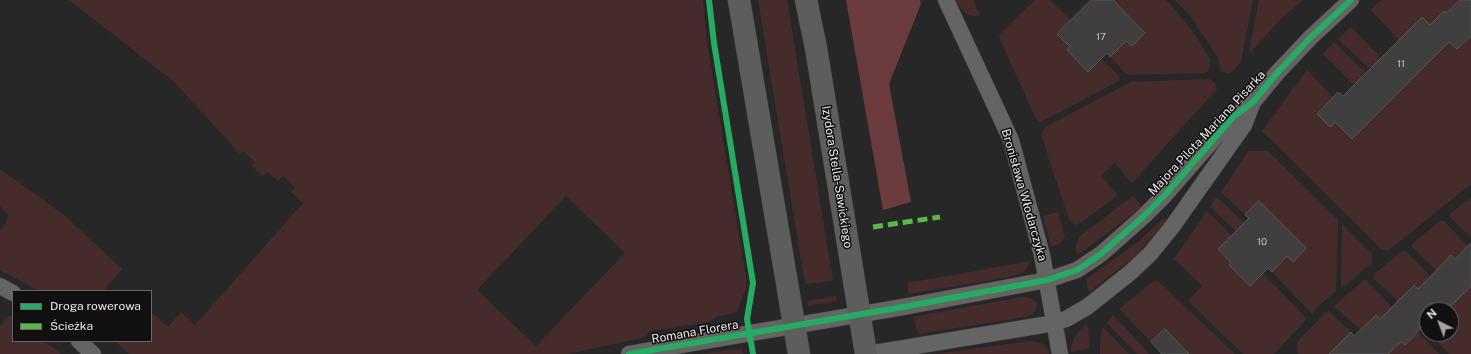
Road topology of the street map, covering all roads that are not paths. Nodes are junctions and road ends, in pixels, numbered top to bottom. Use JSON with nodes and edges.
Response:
{"nodes":[{"id":1,"x":739,"y":0,"type":"edge"},
{"id":2,"x":806,"y":0,"type":"edge"},
{"id":3,"x":946,"y":0,"type":"edge"},
{"id":4,"x":1351,"y":0,"type":"edge"},
{"id":5,"x":1253,"y":102,"type":"junction"},
{"id":6,"x":1047,"y":280,"type":"junction"},
{"id":7,"x":0,"y":286,"type":"edge"},
{"id":8,"x":12,"y":292,"type":"edge"},
{"id":9,"x":860,"y":314,"type":"junction"},
{"id":10,"x":1055,"y":323,"type":"junction"},
{"id":11,"x":794,"y":325,"type":"junction"},
{"id":12,"x":80,"y":342,"type":"edge"},
{"id":13,"x":93,"y":354,"type":"edge"},
{"id":14,"x":629,"y":354,"type":"edge"},
{"id":15,"x":799,"y":354,"type":"edge"},
{"id":16,"x":867,"y":354,"type":"edge"},
{"id":17,"x":1060,"y":354,"type":"edge"}],
"edges":[{"from":1,"to":11,"type":"main road"},
{"from":2,"to":9,"type":"main road","name":"Izydora Stella-Sawickiego"},
{"from":3,"to":6,"type":"street","name":"Bronisława Włodarczyka"},
{"from":4,"to":5,"type":"street","name":"Majora Pilota Mariana Pisarka"},
{"from":5,"to":6,"type":"street","name":"Majora Pilota Mariana Pisarka"},
{"from":5,"to":10,"type":"street","name":"Majora Pilota Mariana Pisarka"},
{"from":6,"to":9,"type":"street","name":"Majora Pilota Mariana Pisarka"},
{"from":6,"to":10,"type":"street","name":"Bronisława Włodarczyka"},
{"from":7,"to":8,"type":"street"},
{"from":9,"to":11,"type":"street","name":"Romana Florera"},
{"from":9,"to":16,"type":"main road","name":"Izydora Stella-Sawickiego"},
{"from":10,"to":16,"type":"street","name":"Majora Pilota Mariana Pisarka"},
{"from":10,"to":17,"type":"street","name":"Bronisława Włodarczyka"},
{"from":11,"to":14,"type":"street","name":"Romana Florera"},
{"from":11,"to":15,"type":"main road"},
{"from":12,"to":13,"type":"street"}]}
